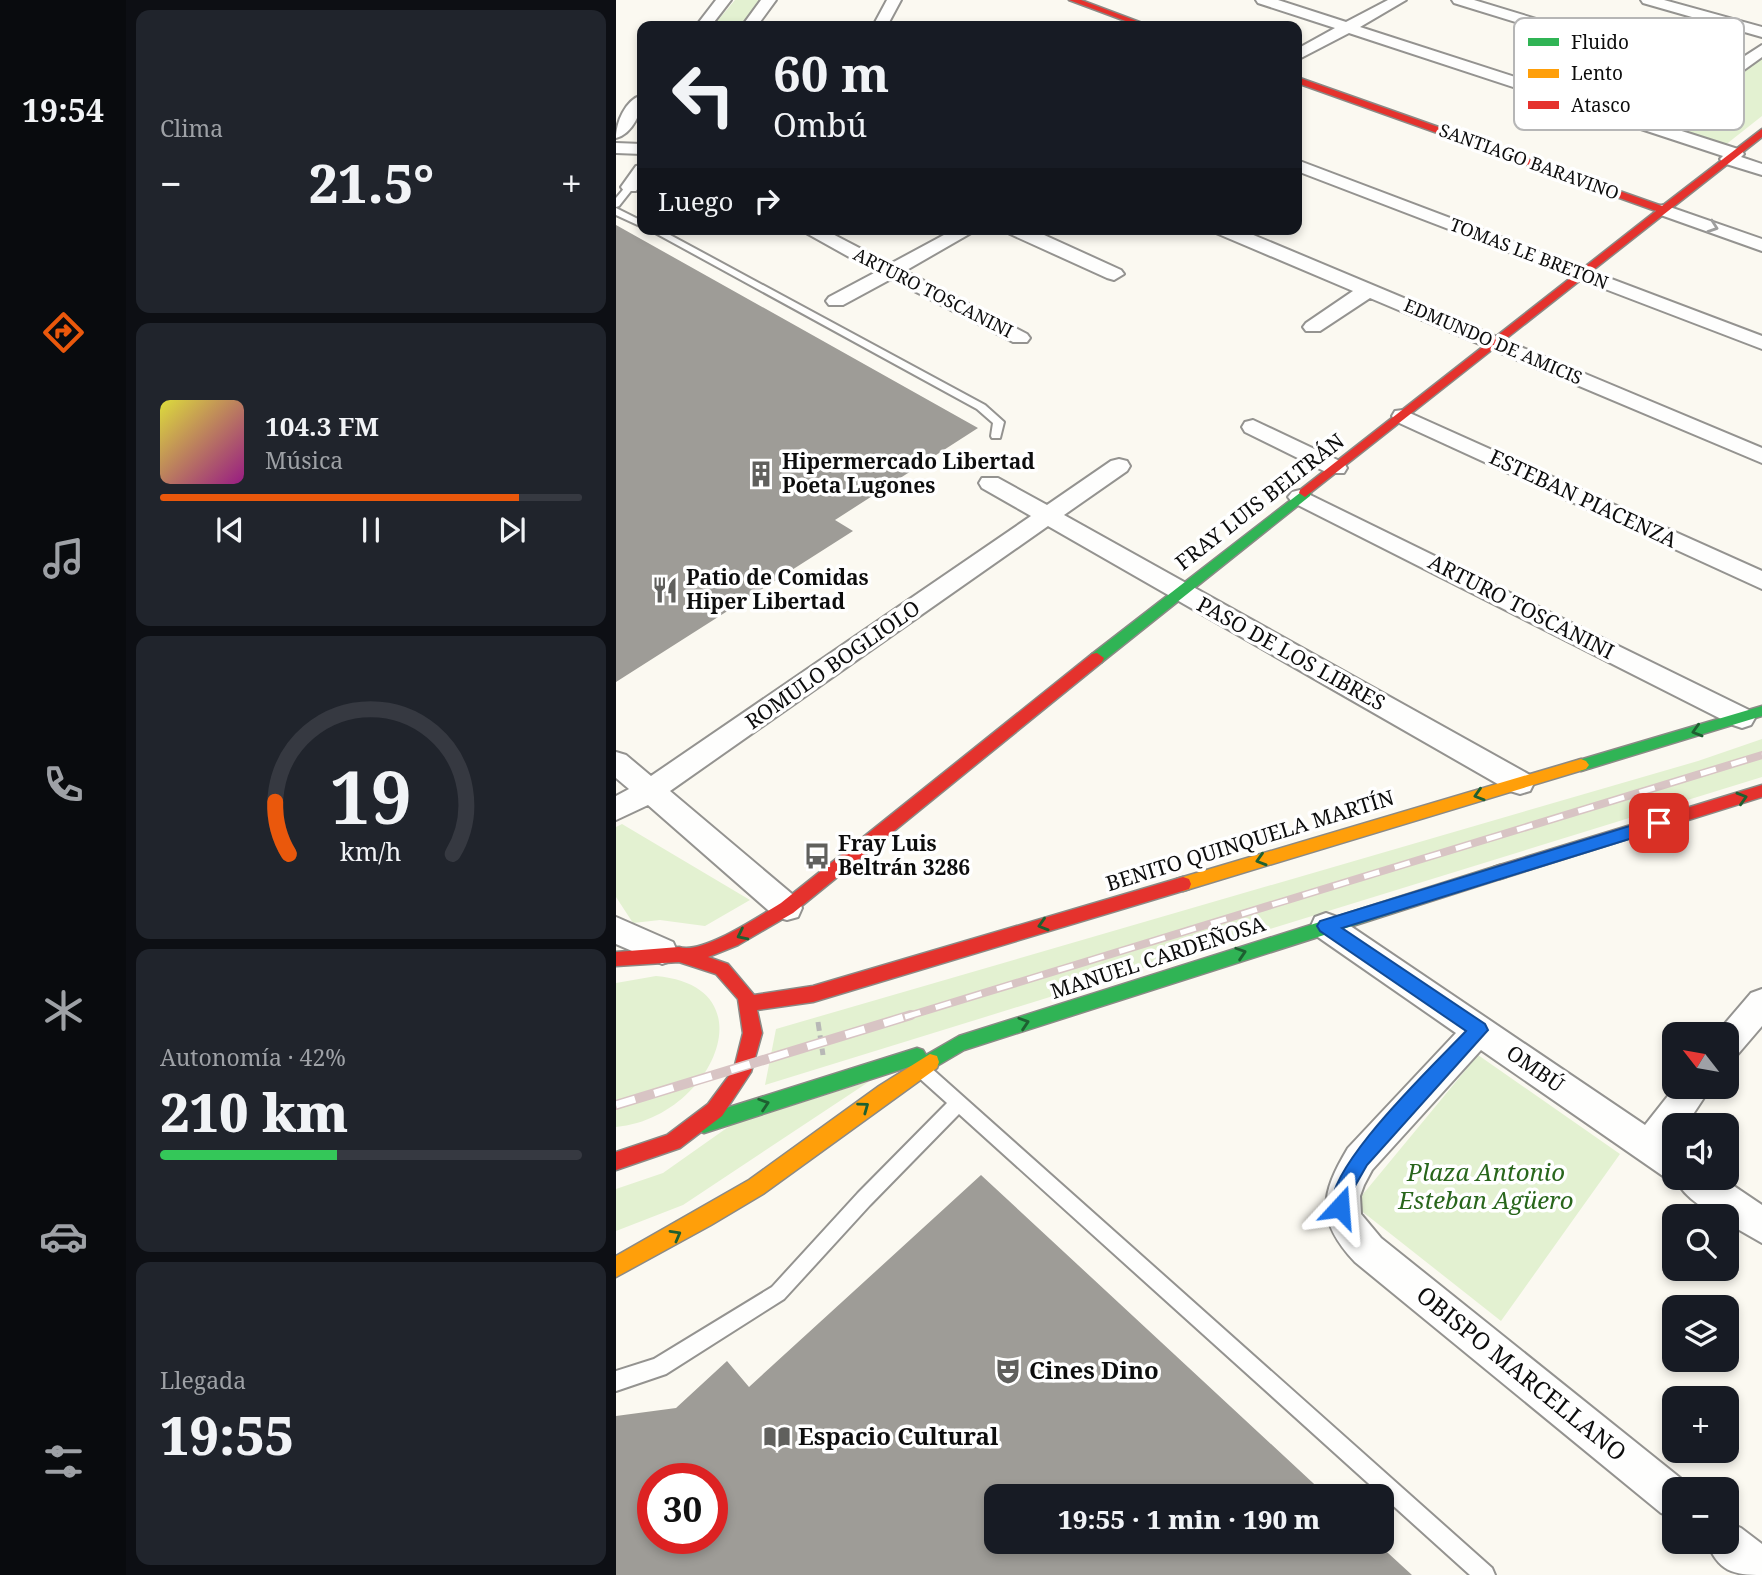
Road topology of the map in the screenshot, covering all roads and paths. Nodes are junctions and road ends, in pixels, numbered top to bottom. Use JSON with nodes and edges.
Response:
{"nodes":[{"id":1,"x":724,"y":0,"type":"edge"},
{"id":2,"x":769,"y":0,"type":"edge"},
{"id":3,"x":894,"y":0,"type":"edge"},
{"id":4,"x":1073,"y":0,"type":"edge"},
{"id":5,"x":1263,"y":0,"type":"edge"},
{"id":6,"x":1399,"y":0,"type":"edge"},
{"id":7,"x":1459,"y":0,"type":"edge"},
{"id":8,"x":1648,"y":0,"type":"edge"},
{"id":9,"x":1518,"y":18,"type":"edge"},
{"id":10,"x":1712,"y":18,"type":"edge"},
{"id":11,"x":707,"y":21,"type":"edge"},
{"id":12,"x":753,"y":21,"type":"edge"},
{"id":13,"x":883,"y":21,"type":"edge"},
{"id":14,"x":1132,"y":21,"type":"edge"},
{"id":15,"x":1347,"y":27,"type":"junction"},
{"id":16,"x":1744,"y":27,"type":"edge"},
{"id":17,"x":1762,"y":32,"type":"edge"},
{"id":18,"x":1762,"y":50,"type":"edge"},
{"id":19,"x":1302,"y":52,"type":"edge"},
{"id":20,"x":1744,"y":62,"type":"edge"},
{"id":21,"x":1302,"y":82,"type":"edge"},
{"id":22,"x":1514,"y":82,"type":"edge"},
{"id":23,"x":637,"y":106,"type":"edge"},
{"id":24,"x":1661,"y":130,"type":"edge"},
{"id":25,"x":616,"y":132,"type":"edge"},
{"id":26,"x":1762,"y":132,"type":"edge"},
{"id":27,"x":616,"y":148,"type":"edge"},
{"id":28,"x":637,"y":149,"type":"edge"},
{"id":29,"x":1732,"y":156,"type":"junction"},
{"id":30,"x":1302,"y":167,"type":"edge"},
{"id":31,"x":1762,"y":170,"type":"edge"},
{"id":32,"x":637,"y":177,"type":"edge"},
{"id":33,"x":630,"y":187,"type":"joint"},
{"id":34,"x":616,"y":204,"type":"edge"},
{"id":35,"x":1664,"y":210,"type":"junction"},
{"id":36,"x":616,"y":211,"type":"edge"},
{"id":37,"x":637,"y":222,"type":"edge"},
{"id":38,"x":663,"y":235,"type":"edge"},
{"id":39,"x":820,"y":235,"type":"edge"},
{"id":40,"x":959,"y":235,"type":"edge"},
{"id":41,"x":1028,"y":235,"type":"edge"},
{"id":42,"x":1237,"y":235,"type":"edge"},
{"id":43,"x":1762,"y":245,"type":"edge"},
{"id":44,"x":892,"y":271,"type":"junction"},
{"id":45,"x":1114,"y":274,"type":"dead end"},
{"id":46,"x":1583,"y":274,"type":"junction"},
{"id":47,"x":1367,"y":290,"type":"junction"},
{"id":48,"x":836,"y":300,"type":"dead end"},
{"id":49,"x":1313,"y":327,"type":"dead end"},
{"id":50,"x":1020,"y":338,"type":"dead end"},
{"id":51,"x":1495,"y":343,"type":"junction"},
{"id":52,"x":1762,"y":343,"type":"edge"},
{"id":53,"x":1403,"y":416,"type":"junction"},
{"id":54,"x":1253,"y":427,"type":"dead end"},
{"id":55,"x":996,"y":436,"type":"dead end"},
{"id":56,"x":1762,"y":456,"type":"edge"},
{"id":57,"x":1119,"y":466,"type":"dead end"},
{"id":58,"x":1336,"y":468,"type":"junction"},
{"id":59,"x":990,"y":483,"type":"dead end"},
{"id":60,"x":1300,"y":497,"type":"junction"},
{"id":61,"x":1047,"y":516,"type":"junction"},
{"id":62,"x":1762,"y":582,"type":"edge"},
{"id":63,"x":1180,"y":592,"type":"junction"},
{"id":64,"x":1752,"y":714,"type":"edge"},
{"id":65,"x":616,"y":762,"type":"edge"},
{"id":66,"x":1520,"y":783,"type":"junction"},
{"id":67,"x":1762,"y":791,"type":"edge"},
{"id":68,"x":648,"y":792,"type":"junction"},
{"id":69,"x":616,"y":809,"type":"edge"},
{"id":70,"x":787,"y":908,"type":"junction"},
{"id":71,"x":1326,"y":926,"type":"junction"},
{"id":72,"x":616,"y":930,"type":"edge"},
{"id":73,"x":762,"y":941,"type":"dead end"},
{"id":74,"x":662,"y":951,"type":"junction"},
{"id":75,"x":693,"y":955,"type":"junction"},
{"id":76,"x":616,"y":959,"type":"edge"},
{"id":77,"x":1762,"y":1003,"type":"edge"},
{"id":78,"x":748,"y":1004,"type":"junction"},
{"id":79,"x":817,"y":1020,"type":"dead end"},
{"id":80,"x":1740,"y":1029,"type":"edge"},
{"id":81,"x":1479,"y":1030,"type":"junction"},
{"id":82,"x":959,"y":1044,"type":"junction"},
{"id":83,"x":920,"y":1069,"type":"junction"},
{"id":84,"x":827,"y":1083,"type":"junction"},
{"id":85,"x":958,"y":1103,"type":"junction"},
{"id":86,"x":700,"y":1125,"type":"junction"},
{"id":87,"x":1662,"y":1156,"type":"edge"},
{"id":88,"x":619,"y":1162,"type":"edge"},
{"id":89,"x":1710,"y":1190,"type":"edge"},
{"id":90,"x":1762,"y":1226,"type":"edge"},
{"id":91,"x":616,"y":1267,"type":"edge"},
{"id":92,"x":616,"y":1381,"type":"edge"},
{"id":93,"x":1662,"y":1488,"type":"edge"},
{"id":94,"x":1739,"y":1552,"type":"edge"},
{"id":95,"x":1762,"y":1570,"type":"edge"},
{"id":96,"x":1485,"y":1575,"type":"edge"}],
"edges":[{"from":1,"to":11,"type":"street"},
{"from":2,"to":12,"type":"street"},
{"from":3,"to":13,"type":"street"},
{"from":4,"to":14,"type":"main road"},
{"from":5,"to":15,"type":"street"},
{"from":6,"to":15,"type":"street"},
{"from":7,"to":9,"type":"street"},
{"from":8,"to":10,"type":"street"},
{"from":15,"to":19,"type":"street"},
{"from":15,"to":22,"type":"street"},
{"from":16,"to":17,"type":"street"},
{"from":18,"to":20,"type":"street"},
{"from":21,"to":35,"type":"main road","name":"SANTIAGO BARAVINO"},
{"from":23,"to":25,"type":"street"},
{"from":24,"to":29,"type":"street"},
{"from":26,"to":29,"type":"main road","name":"FRAY LUIS BELTRÁN"},
{"from":27,"to":28,"type":"street"},
{"from":29,"to":31,"type":"street"},
{"from":29,"to":35,"type":"main road","name":"FRAY LUIS BELTRÁN"},
{"from":30,"to":46,"type":"street","name":"TOMAS LE BRETON"},
{"from":32,"to":33,"type":"street"},
{"from":33,"to":34,"type":"lane"},
{"from":35,"to":43,"type":"street","name":"SANTIAGO BARAVINO","one_way":true},
{"from":35,"to":46,"type":"main road","name":"FRAY LUIS BELTRÁN"},
{"from":36,"to":37,"type":"lane"},
{"from":38,"to":55,"type":"lane"},
{"from":39,"to":44,"type":"street","name":"ARTURO TOSCANINI"},
{"from":40,"to":44,"type":"street"},
{"from":41,"to":45,"type":"street"},
{"from":42,"to":47,"type":"street","name":"EDMUNDO DE AMICIS"},
{"from":44,"to":48,"type":"street"},
{"from":44,"to":50,"type":"street","name":"ARTURO TOSCANINI"},
{"from":46,"to":51,"type":"main road","name":"FRAY LUIS BELTRÁN"},
{"from":46,"to":52,"type":"street","name":"TOMAS LE BRETON"},
{"from":47,"to":49,"type":"street"},
{"from":47,"to":51,"type":"street","name":"EDMUNDO DE AMICIS"},
{"from":51,"to":53,"type":"main road","name":"FRAY LUIS BELTRÁN"},
{"from":51,"to":56,"type":"street","name":"EDMUNDO DE AMICIS"},
{"from":53,"to":58,"type":"main road","name":"FRAY LUIS BELTRÁN"},
{"from":53,"to":62,"type":"street","name":"ESTEBAN PIACENZA"},
{"from":54,"to":58,"type":"street"},
{"from":57,"to":61,"type":"street","name":"ROMULO BOGLIOLO"},
{"from":58,"to":60,"type":"main road","name":"FRAY LUIS BELTRÁN"},
{"from":59,"to":61,"type":"street","name":"PASO DE LOS LIBRES"},
{"from":60,"to":63,"type":"main road","name":"FRAY LUIS BELTRÁN"},
{"from":60,"to":64,"type":"street","name":"ARTURO TOSCANINI"},
{"from":61,"to":63,"type":"street","name":"PASO DE LOS LIBRES"},
{"from":61,"to":68,"type":"street","name":"ROMULO BOGLIOLO"},
{"from":63,"to":66,"type":"street","name":"PASO DE LOS LIBRES"},
{"from":63,"to":70,"type":"main road","name":"FRAY LUIS BELTRÁN"},
{"from":64,"to":66,"type":"main road","name":"BENITO QUINQUELA MARTÍN","one_way":true},
{"from":65,"to":68,"type":"street"},
{"from":66,"to":78,"type":"main road","name":"BENITO QUINQUELA MARTÍN","one_way":true},
{"from":71,"to":67,"type":"main road","name":"MANUEL CARDEÑOSA","one_way":true},
{"from":68,"to":69,"type":"street","name":"ROMULO BOGLIOLO"},
{"from":68,"to":70,"type":"street"},
{"from":70,"to":73,"type":"main road"},
{"from":70,"to":75,"type":"main road","one_way":true},
{"from":71,"to":81,"type":"street","name":"OMBÚ"},
{"from":82,"to":71,"type":"main road","name":"MANUEL CARDEÑOSA","one_way":true},
{"from":72,"to":74,"type":"street"},
{"from":74,"to":75,"type":"main road"},
{"from":74,"to":76,"type":"main road"},
{"from":75,"to":78,"type":"main road"},
{"from":77,"to":80,"type":"street"},
{"from":78,"to":86,"type":"main road"},
{"from":79,"to":84,"type":"path"},
{"from":81,"to":87,"type":"street","name":"OMBÚ"},
{"from":81,"to":93,"type":"street","name":"OBISPO MARCELLANO"},
{"from":82,"to":83,"type":"main road","name":"MANUEL CARDEÑOSA"},
{"from":82,"to":84,"type":"main road"},
{"from":83,"to":85,"type":"lane"},
{"from":91,"to":83,"type":"main road","name":"MANUEL CARDEÑOSA","one_way":true},
{"from":86,"to":84,"type":"main road","one_way":true},
{"from":85,"to":92,"type":"lane"},
{"from":85,"to":96,"type":"lane"},
{"from":86,"to":88,"type":"main road"},
{"from":89,"to":90,"type":"street"},
{"from":94,"to":95,"type":"street"}]}
